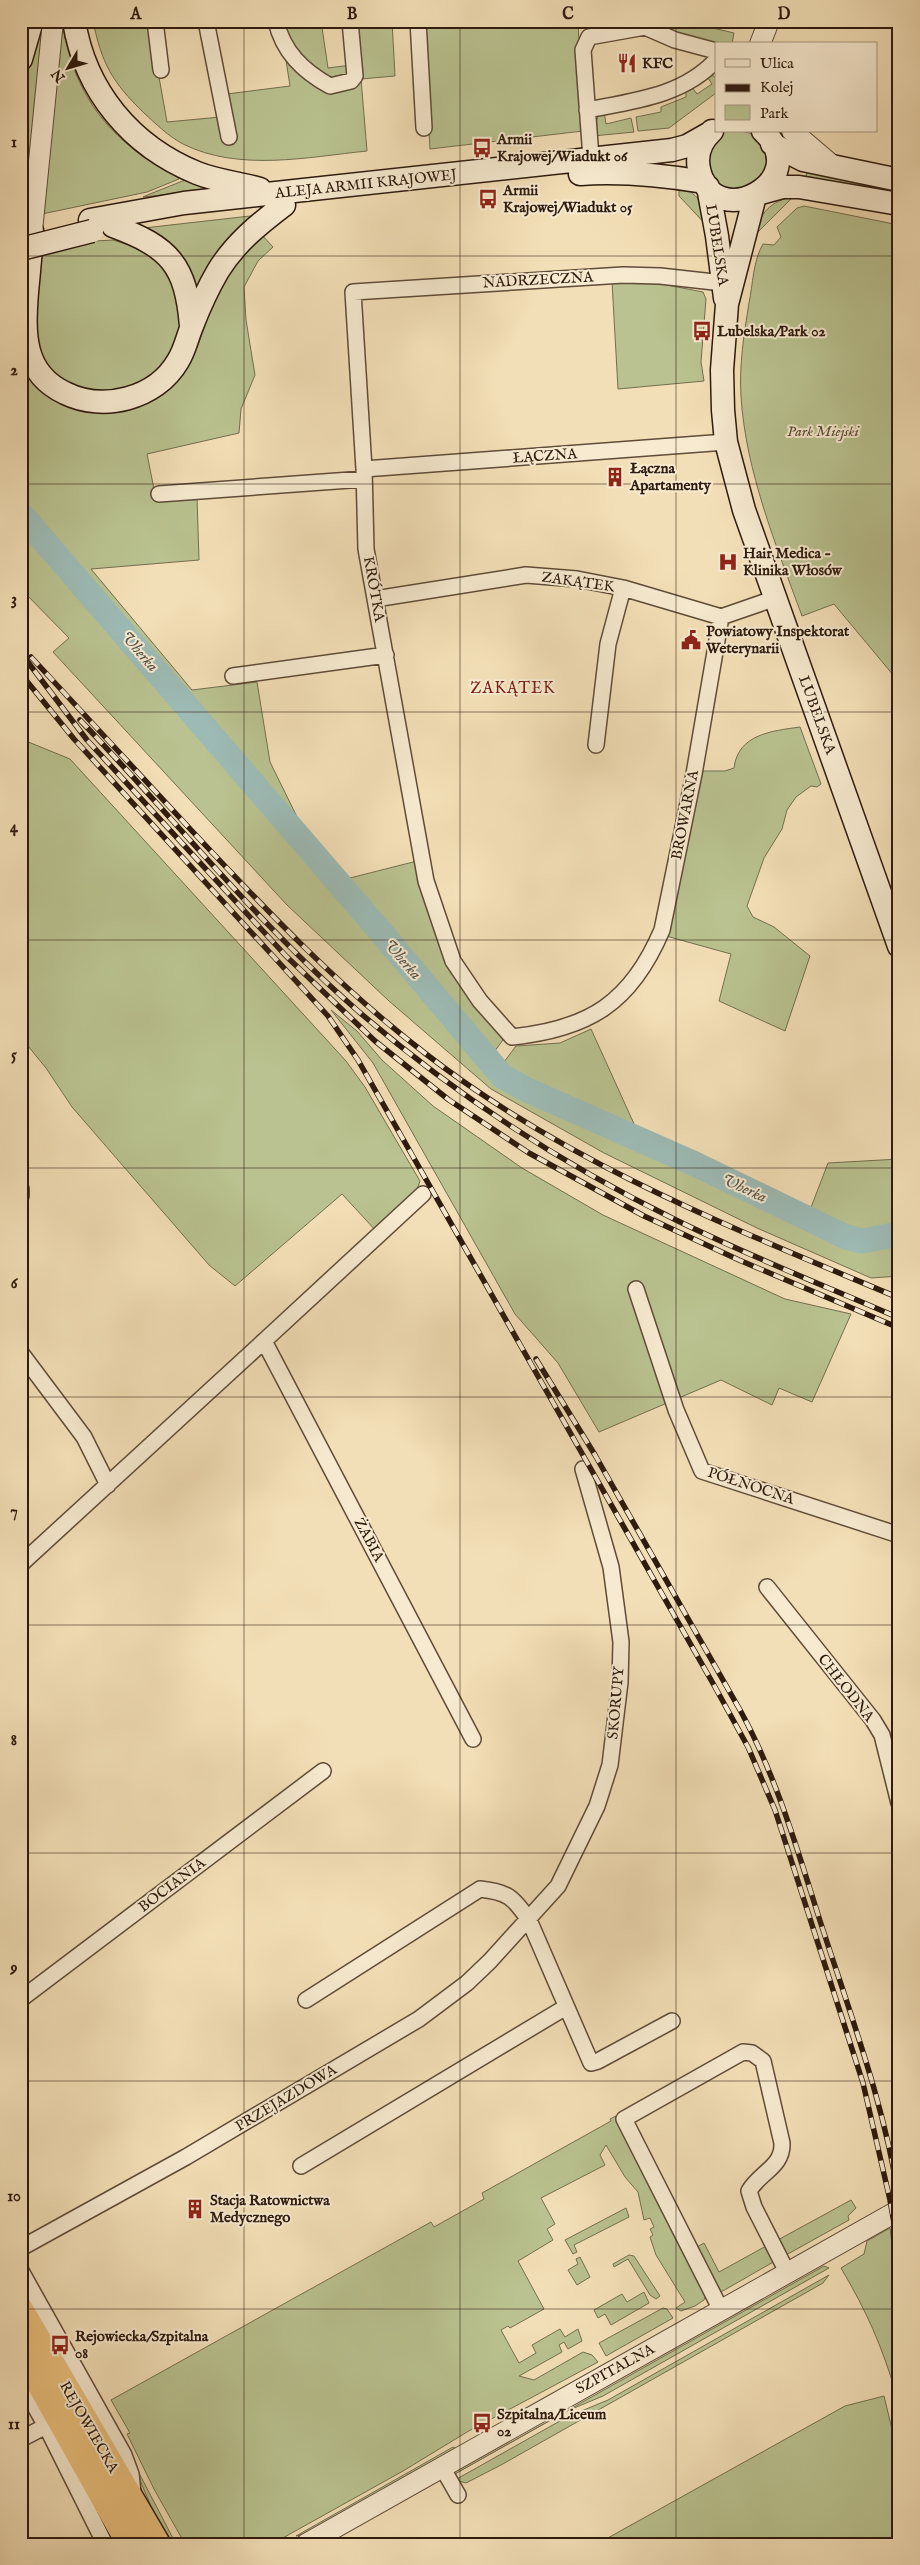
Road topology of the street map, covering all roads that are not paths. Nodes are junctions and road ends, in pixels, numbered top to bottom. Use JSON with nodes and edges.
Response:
{"nodes":[{"id":1,"x":32,"y":21,"type":"edge"},
{"id":2,"x":53,"y":21,"type":"edge"},
{"id":3,"x":74,"y":21,"type":"edge"},
{"id":4,"x":155,"y":21,"type":"edge"},
{"id":5,"x":206,"y":21,"type":"edge"},
{"id":6,"x":350,"y":21,"type":"edge"},
{"id":7,"x":418,"y":21,"type":"edge"},
{"id":8,"x":769,"y":21,"type":"edge"},
{"id":9,"x":773,"y":21,"type":"edge"},
{"id":10,"x":277,"y":24,"type":"edge"},
{"id":11,"x":761,"y":42,"type":"edge"},
{"id":12,"x":770,"y":42,"type":"edge"},
{"id":13,"x":715,"y":51,"type":"edge"},
{"id":14,"x":21,"y":59,"type":"edge"},
{"id":15,"x":715,"y":61,"type":"edge"},
{"id":16,"x":161,"y":70,"type":"dead end"},
{"id":17,"x":587,"y":110,"type":"junction"},
{"id":18,"x":424,"y":128,"type":"dead end"},
{"id":19,"x":714,"y":130,"type":"edge"},
{"id":20,"x":793,"y":132,"type":"edge"},
{"id":21,"x":767,"y":135,"type":"edge"},
{"id":22,"x":229,"y":137,"type":"dead end"},
{"id":23,"x":591,"y":158,"type":"junction"},
{"id":24,"x":833,"y":166,"type":"junction"},
{"id":25,"x":899,"y":180,"type":"edge"},
{"id":26,"x":706,"y":184,"type":"junction"},
{"id":27,"x":758,"y":194,"type":"junction"},
{"id":28,"x":280,"y":199,"type":"junction"},
{"id":29,"x":899,"y":204,"type":"edge"},
{"id":30,"x":98,"y":226,"type":"junction"},
{"id":31,"x":25,"y":239,"type":"edge"},
{"id":32,"x":353,"y":292,"type":"joint"},
{"id":33,"x":725,"y":294,"type":"junction"},
{"id":34,"x":191,"y":326,"type":"junction"},
{"id":35,"x":726,"y":442,"type":"junction"},
{"id":36,"x":364,"y":474,"type":"junction"},
{"id":37,"x":158,"y":494,"type":"dead end"},
{"id":38,"x":623,"y":588,"type":"junction"},
{"id":39,"x":776,"y":598,"type":"junction"},
{"id":40,"x":375,"y":599,"type":"junction"},
{"id":41,"x":721,"y":617,"type":"junction"},
{"id":42,"x":386,"y":655,"type":"junction"},
{"id":43,"x":233,"y":676,"type":"dead end"},
{"id":44,"x":596,"y":745,"type":"dead end"},
{"id":45,"x":426,"y":881,"type":"joint"},
{"id":46,"x":894,"y":911,"type":"edge"},
{"id":47,"x":899,"y":946,"type":"edge"},
{"id":48,"x":21,"y":1189,"type":"edge"},
{"id":49,"x":423,"y":1194,"type":"dead end"},
{"id":50,"x":21,"y":1196,"type":"edge"},
{"id":51,"x":636,"y":1289,"type":"dead end"},
{"id":52,"x":264,"y":1341,"type":"junction"},
{"id":53,"x":21,"y":1353,"type":"edge"},
{"id":54,"x":583,"y":1469,"type":"dead end"},
{"id":55,"x":108,"y":1485,"type":"junction"},
{"id":56,"x":899,"y":1535,"type":"edge"},
{"id":57,"x":21,"y":1564,"type":"edge"},
{"id":58,"x":767,"y":1587,"type":"dead end"},
{"id":59,"x":473,"y":1739,"type":"dead end"},
{"id":60,"x":323,"y":1771,"type":"dead end"},
{"id":61,"x":899,"y":1803,"type":"edge"},
{"id":62,"x":529,"y":1920,"type":"junction"},
{"id":63,"x":21,"y":1999,"type":"edge"},
{"id":64,"x":306,"y":2000,"type":"dead end"},
{"id":65,"x":566,"y":2007,"type":"junction"},
{"id":66,"x":672,"y":2021,"type":"dead end"},
{"id":67,"x":301,"y":2166,"type":"dead end"},
{"id":68,"x":899,"y":2210,"type":"edge"},
{"id":69,"x":21,"y":2248,"type":"edge"},
{"id":70,"x":21,"y":2271,"type":"edge"},
{"id":71,"x":788,"y":2272,"type":"junction"},
{"id":72,"x":721,"y":2310,"type":"junction"},
{"id":73,"x":21,"y":2311,"type":"edge"},
{"id":74,"x":21,"y":2350,"type":"edge"},
{"id":75,"x":21,"y":2382,"type":"edge"},
{"id":76,"x":46,"y":2426,"type":"junction"},
{"id":77,"x":21,"y":2439,"type":"edge"},
{"id":78,"x":442,"y":2467,"type":"junction"},
{"id":79,"x":458,"y":2495,"type":"dead end"},
{"id":80,"x":137,"y":2509,"type":"junction"},
{"id":81,"x":105,"y":2544,"type":"edge"},
{"id":82,"x":130,"y":2544,"type":"edge"},
{"id":83,"x":157,"y":2544,"type":"edge"},
{"id":84,"x":306,"y":2544,"type":"edge"}],
"edges":[{"from":1,"to":14,"type":"main road"},
{"from":2,"to":31,"type":"street"},
{"from":3,"to":28,"type":"main road"},
{"from":4,"to":16,"type":"street"},
{"from":5,"to":22,"type":"street"},
{"from":6,"to":10,"type":"street"},
{"from":7,"to":18,"type":"street"},
{"from":8,"to":11,"type":"street"},
{"from":9,"to":12,"type":"street"},
{"from":13,"to":17,"type":"street"},
{"from":15,"to":17,"type":"street"},
{"from":17,"to":23,"type":"street"},
{"from":19,"to":23,"type":"main road","name":"ALEJA ARMII KRAJOWEJ"},
{"from":19,"to":26,"type":"main road","name":"LUBELSKA"},
{"from":20,"to":24,"type":"street"},
{"from":21,"to":24,"type":"main road"},
{"from":21,"to":27,"type":"main road"},
{"from":23,"to":28,"type":"main road","name":"ALEJA ARMII KRAJOWEJ"},
{"from":24,"to":25,"type":"main road"},
{"from":26,"to":27,"type":"main road","name":"ALEJA ARMII KRAJOWEJ"},
{"from":26,"to":28,"type":"main road","name":"ALEJA ARMII KRAJOWEJ"},
{"from":26,"to":33,"type":"main road","name":"LUBELSKA"},
{"from":27,"to":29,"type":"main road"},
{"from":27,"to":33,"type":"main road","name":"LUBELSKA"},
{"from":28,"to":30,"type":"main road","name":"ALEJA ARMII KRAJOWEJ"},
{"from":28,"to":34,"type":"main road"},
{"from":30,"to":31,"type":"main road","name":"ALEJA ARMII KRAJOWEJ","bridge":true},
{"from":30,"to":34,"type":"main road"},
{"from":31,"to":34,"type":"main road"},
{"from":32,"to":33,"type":"street","name":"NADRZECZNA"},
{"from":32,"to":36,"type":"street","name":"KRÓTKA"},
{"from":33,"to":35,"type":"main road","name":"LUBELSKA"},
{"from":35,"to":36,"type":"street","name":"ŁĄCZNA"},
{"from":35,"to":39,"type":"main road","name":"LUBELSKA"},
{"from":36,"to":37,"type":"street","name":"ŁĄCZNA"},
{"from":36,"to":40,"type":"street","name":"KRÓTKA"},
{"from":38,"to":40,"type":"street","name":"ZAKĄTEK"},
{"from":38,"to":41,"type":"street","name":"ZAKĄTEK"},
{"from":38,"to":44,"type":"street"},
{"from":39,"to":41,"type":"street"},
{"from":39,"to":46,"type":"main road","name":"LUBELSKA"},
{"from":40,"to":42,"type":"street","name":"KRÓTKA"},
{"from":41,"to":45,"type":"street","name":"BROWARNA"},
{"from":42,"to":43,"type":"street"},
{"from":42,"to":45,"type":"street","name":"KRÓTKA"},
{"from":46,"to":47,"type":"main road","name":"LUBELSKA"},
{"from":48,"to":50,"type":"street"},
{"from":49,"to":52,"type":"street"},
{"from":51,"to":56,"type":"street","name":"PÓŁNOCNA"},
{"from":52,"to":55,"type":"street"},
{"from":52,"to":59,"type":"street","name":"ŻABIA"},
{"from":53,"to":55,"type":"street"},
{"from":54,"to":62,"type":"street","name":"SKORUPY"},
{"from":55,"to":57,"type":"street"},
{"from":58,"to":61,"type":"street","name":"CHŁODNA"},
{"from":60,"to":63,"type":"street","name":"BOCIANIA"},
{"from":62,"to":64,"type":"street"},
{"from":62,"to":65,"type":"street"},
{"from":62,"to":69,"type":"street","name":"PRZEJAZDOWA"},
{"from":65,"to":66,"type":"street"},
{"from":65,"to":67,"type":"street"},
{"from":68,"to":71,"type":"street","name":"SZPITALNA"},
{"from":70,"to":80,"type":"street"},
{"from":71,"to":72,"type":"street","name":"SZPITALNA"},
{"from":71,"to":72,"type":"street"},
{"from":72,"to":78,"type":"street","name":"SZPITALNA"},
{"from":73,"to":80,"type":"highway","name":"REJOWIECKA"},
{"from":74,"to":82,"type":"highway","name":"REJOWIECKA"},
{"from":75,"to":76,"type":"street"},
{"from":76,"to":77,"type":"street"},
{"from":76,"to":81,"type":"street"},
{"from":78,"to":79,"type":"street"},
{"from":78,"to":84,"type":"street","name":"SZPITALNA"},
{"from":80,"to":83,"type":"highway","name":"REJOWIECKA"}]}
